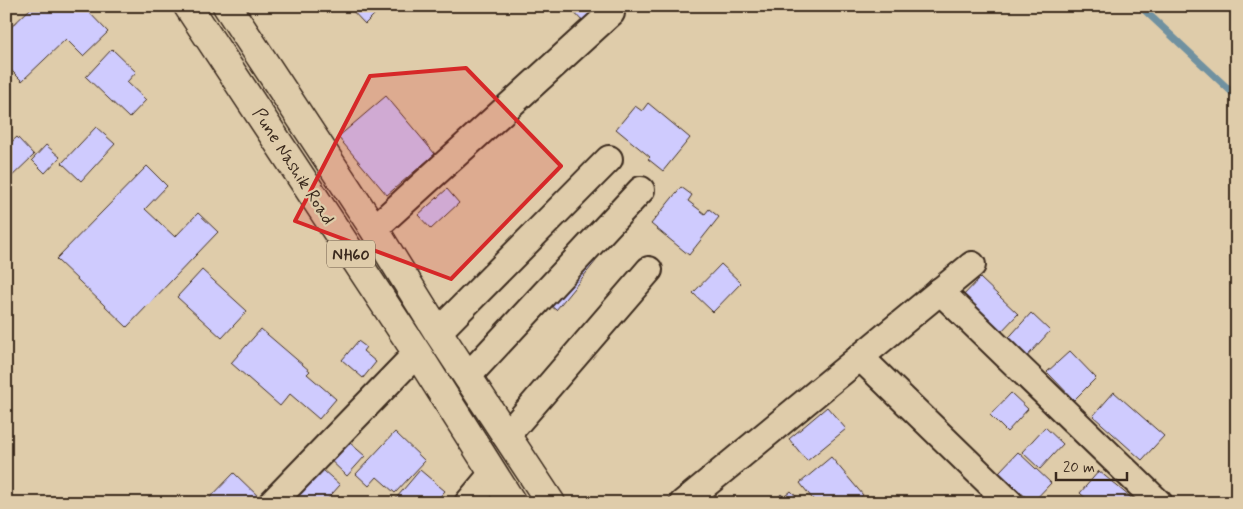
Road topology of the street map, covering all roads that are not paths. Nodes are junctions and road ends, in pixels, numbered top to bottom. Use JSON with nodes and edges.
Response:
{"nodes":[{"id":1,"x":188,"y":6,"type":"edge"},
{"id":2,"x":227,"y":6,"type":"edge"},
{"id":3,"x":611,"y":14,"type":"dead end"},
{"id":4,"x":609,"y":159,"type":"dead end"},
{"id":5,"x":641,"y":190,"type":"dead end"},
{"id":6,"x":374,"y":229,"type":"junction"},
{"id":7,"x":972,"y":265,"type":"dead end"},
{"id":8,"x":649,"y":270,"type":"dead end"},
{"id":9,"x":940,"y":291,"type":"junction"},
{"id":10,"x":438,"y":332,"type":"junction"},
{"id":11,"x":417,"y":353,"type":"junction"},
{"id":12,"x":860,"y":357,"type":"junction"},
{"id":13,"x":467,"y":376,"type":"junction"},
{"id":14,"x":506,"y":436,"type":"junction"},
{"id":15,"x":492,"y":473,"type":"junction"},
{"id":16,"x":272,"y":503,"type":"edge"},
{"id":17,"x":468,"y":503,"type":"edge"},
{"id":18,"x":512,"y":503,"type":"edge"},
{"id":19,"x":551,"y":503,"type":"edge"},
{"id":20,"x":683,"y":503,"type":"edge"},
{"id":21,"x":1010,"y":503,"type":"edge"},
{"id":22,"x":1159,"y":503,"type":"edge"}],
"edges":[{"from":1,"to":11,"type":"highway","name":"Pune Nashik Road","number":"NH60"},
{"from":2,"to":6,"type":"highway","name":"Pune Nashik Road","number":"NH60"},
{"from":3,"to":6,"type":"street"},
{"from":4,"to":10,"type":"street"},
{"from":5,"to":13,"type":"street"},
{"from":6,"to":10,"type":"highway","name":"Pune Nashik Road","number":"NH60"},
{"from":7,"to":9,"type":"street"},
{"from":8,"to":14,"type":"street"},
{"from":9,"to":12,"type":"street"},
{"from":9,"to":22,"type":"street"},
{"from":10,"to":13,"type":"highway","name":"Pune Nashik Road","number":"NH60"},
{"from":11,"to":15,"type":"highway","name":"Pune Nashik Road","number":"NH60"},
{"from":11,"to":16,"type":"street"},
{"from":12,"to":20,"type":"street"},
{"from":12,"to":21,"type":"street"},
{"from":13,"to":14,"type":"highway","name":"Pune Nashik Road","number":"NH60"},
{"from":14,"to":19,"type":"highway","name":"Pune Nashik Road","number":"NH60"},
{"from":15,"to":17,"type":"street"},
{"from":15,"to":18,"type":"highway","name":"Pune Nashik Road","number":"NH60"}]}
